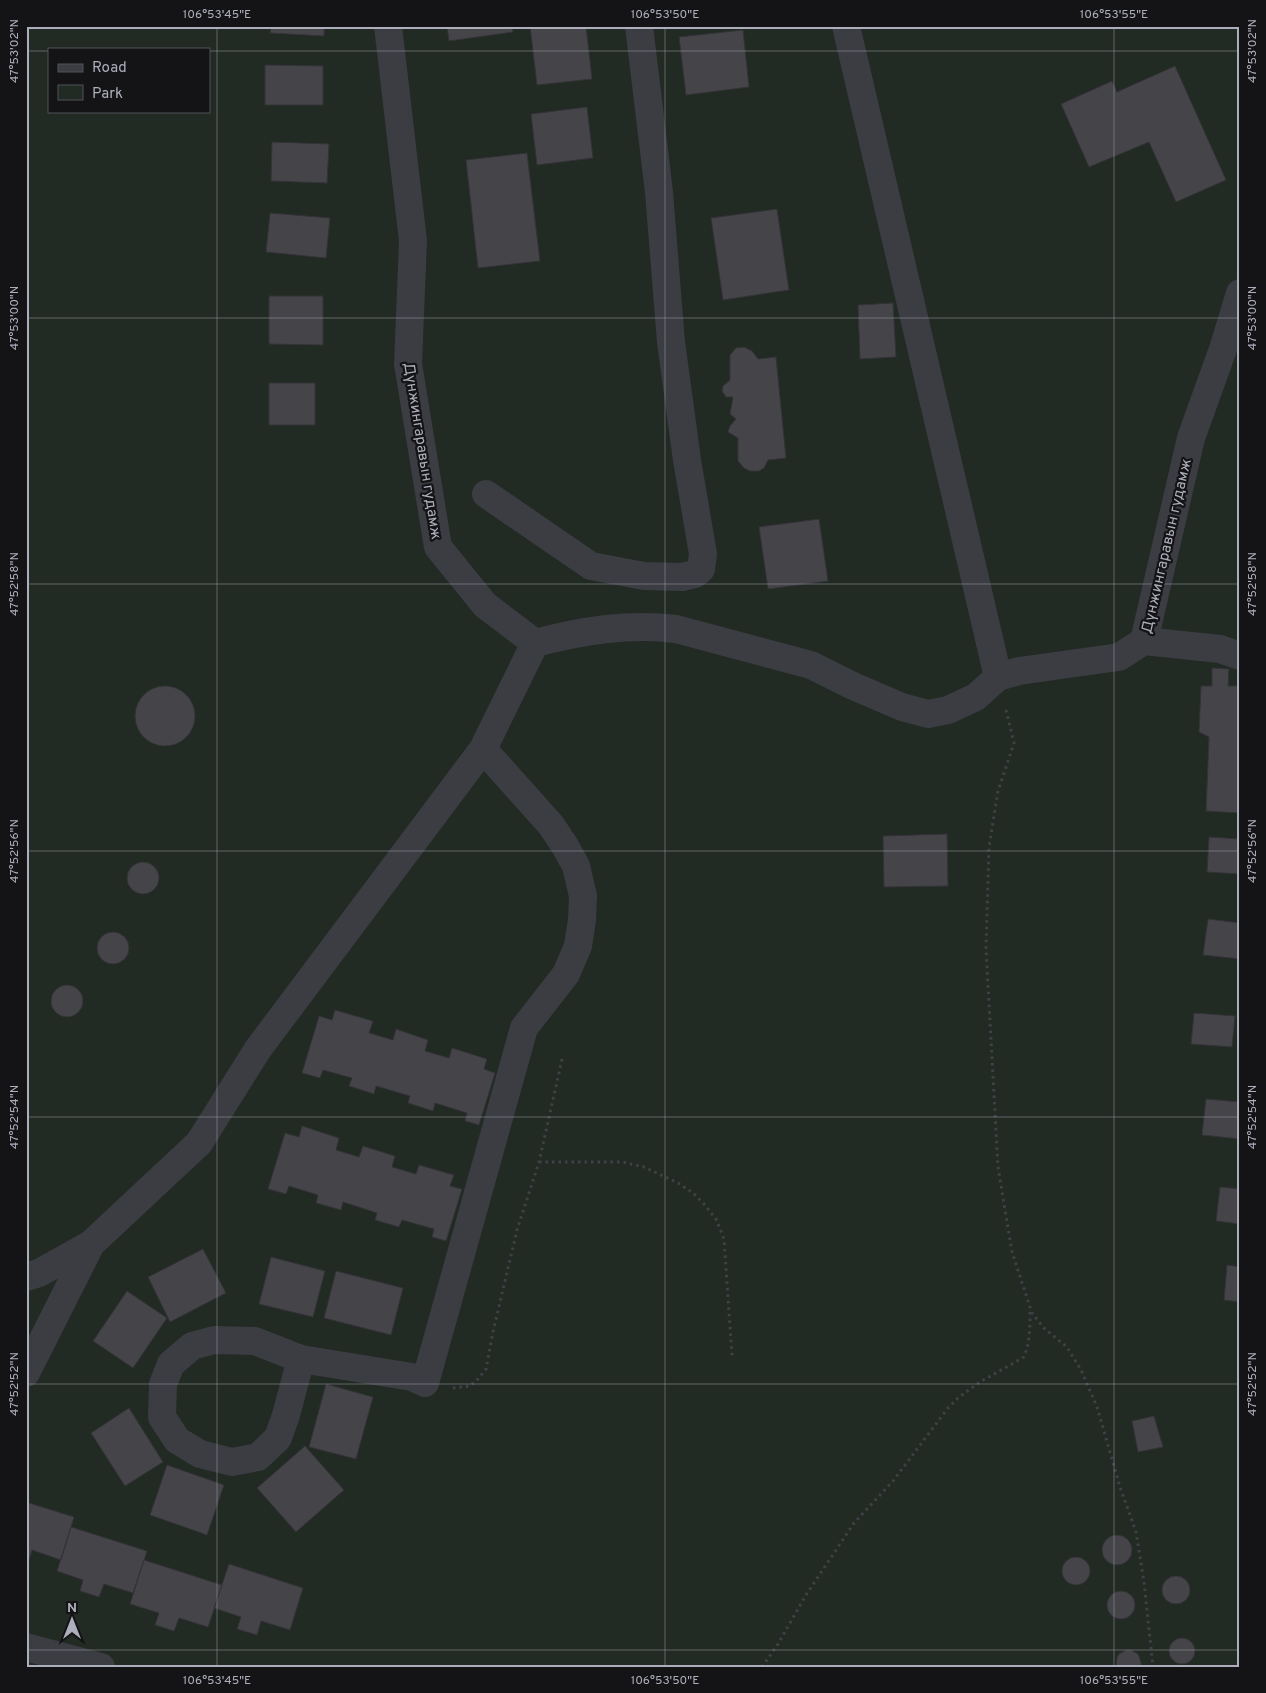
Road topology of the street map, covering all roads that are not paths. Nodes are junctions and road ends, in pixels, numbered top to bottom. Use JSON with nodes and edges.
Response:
{"nodes":[{"id":1,"x":388,"y":26,"type":"edge"},
{"id":2,"x":639,"y":26,"type":"edge"},
{"id":3,"x":846,"y":26,"type":"edge"},
{"id":4,"x":1240,"y":293,"type":"edge"},
{"id":5,"x":486,"y":494,"type":"dead end"},
{"id":6,"x":1144,"y":641,"type":"junction"},
{"id":7,"x":535,"y":643,"type":"junction"},
{"id":8,"x":1240,"y":656,"type":"edge"},
{"id":9,"x":998,"y":677,"type":"junction"},
{"id":10,"x":483,"y":749,"type":"junction"},
{"id":11,"x":91,"y":1244,"type":"junction"},
{"id":12,"x":26,"y":1277,"type":"edge"},
{"id":13,"x":301,"y":1359,"type":"junction"},
{"id":14,"x":26,"y":1373,"type":"edge"},
{"id":15,"x":26,"y":1647,"type":"edge"},
{"id":16,"x":101,"y":1667,"type":"edge"}],
"edges":[{"from":1,"to":7,"type":"street","name":"Дүнжингаравын гудамж"},
{"from":2,"to":5,"type":"street"},
{"from":3,"to":9,"type":"street"},
{"from":4,"to":6,"type":"street","name":"Дүнжингаравын гудамж"},
{"from":6,"to":8,"type":"street"},
{"from":6,"to":9,"type":"street","name":"Дүнжингаравын гудамж"},
{"from":7,"to":9,"type":"street","name":"Дүнжингаравын гудамж"},
{"from":7,"to":10,"type":"street"},
{"from":10,"to":11,"type":"street"},
{"from":10,"to":13,"type":"street"},
{"from":11,"to":12,"type":"street"},
{"from":11,"to":14,"type":"street"},
{"from":13,"to":13,"type":"street"},
{"from":15,"to":16,"type":"street"}]}
